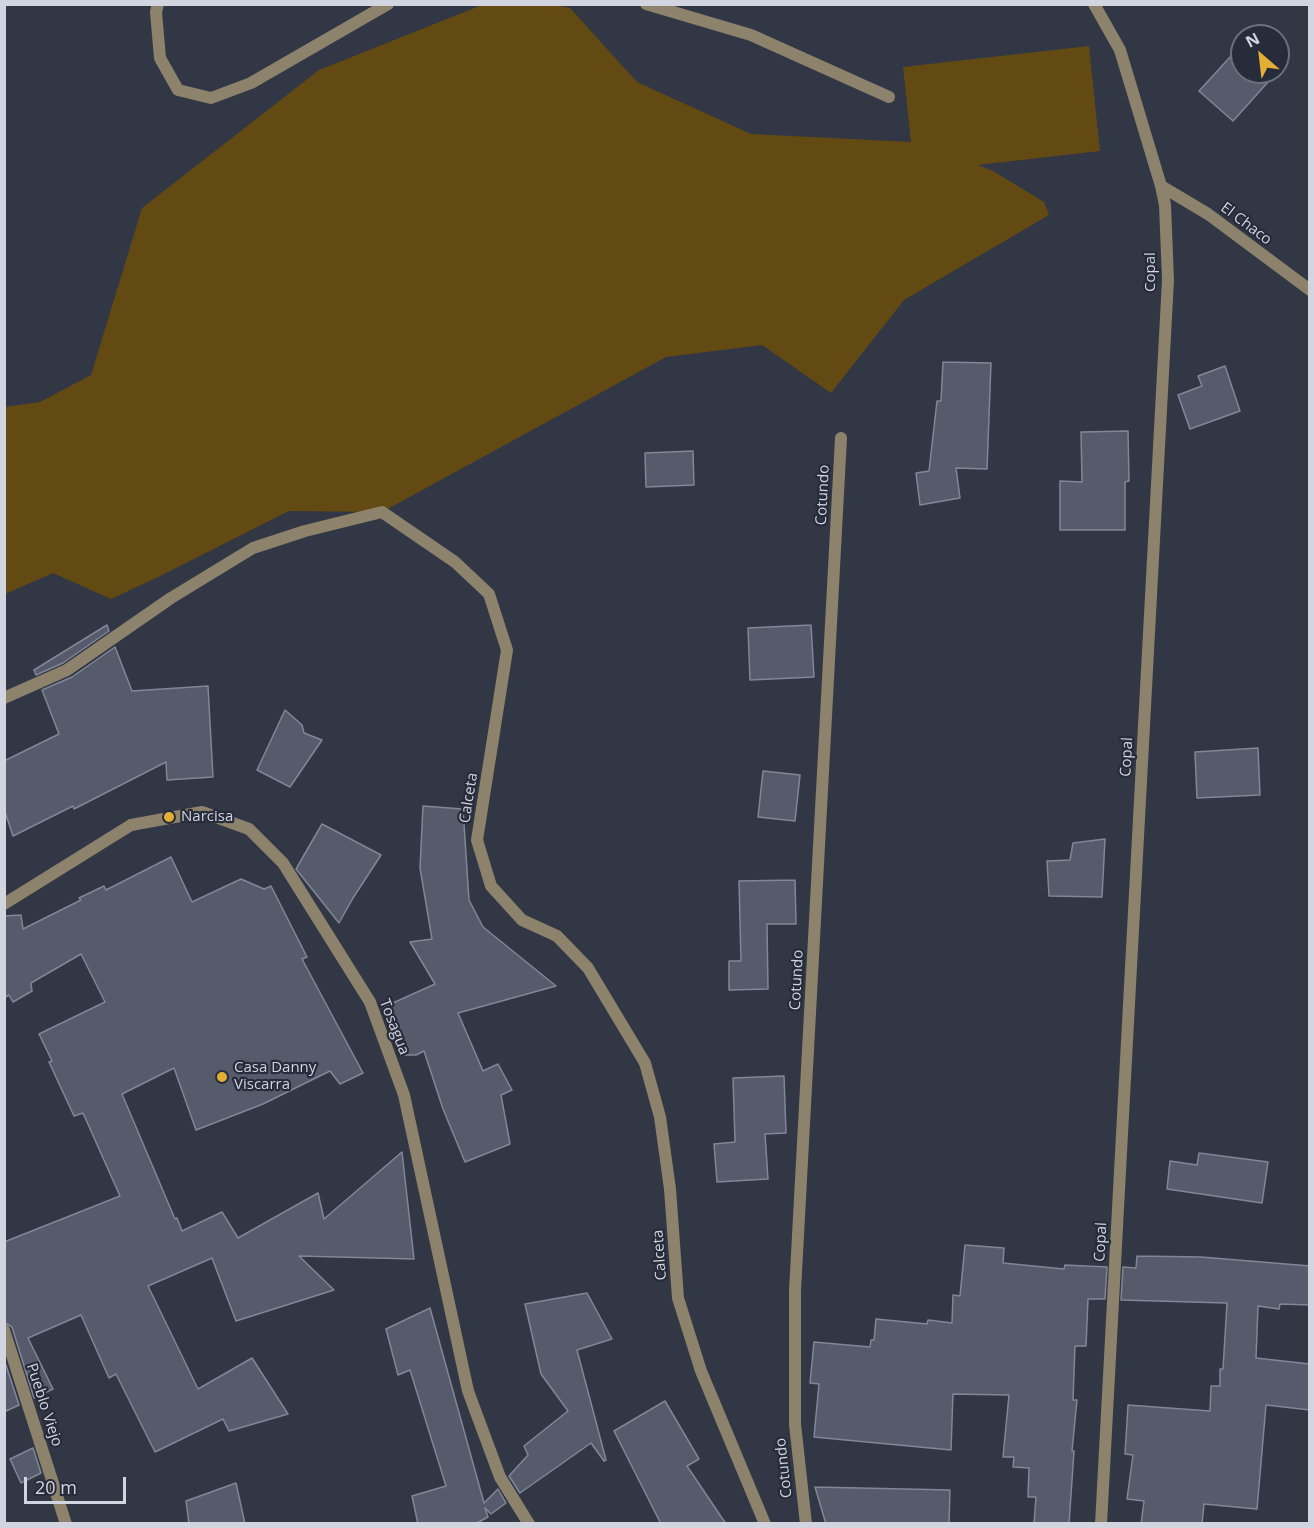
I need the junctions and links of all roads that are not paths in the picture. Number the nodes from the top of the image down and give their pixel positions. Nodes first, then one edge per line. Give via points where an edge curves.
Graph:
1 (158, 4) edge
2 (388, 4) edge
3 (646, 4) edge
4 (1094, 4) edge
5 (889, 97) dead end
6 (1161, 186) junction
7 (1310, 291) edge
8 (841, 438) dead end
9 (4, 698) edge
10 (4, 904) edge
11 (4, 1330) edge
12 (66, 1524) edge
13 (529, 1524) edge
14 (765, 1524) edge
15 (806, 1524) edge
16 (1101, 1524) edge

1 - 2 street via 160,58 164,66 178,90 211,98 251,83
3 - 5 street via 751,35
4 - 6 street, Copal via 1120,50
6 - 7 street, El Chaco via 1208,214
6 - 16 street, Copal via 1168,280
8 - 15 street, Cotundo via 795,1291 795,1424
9 - 14 street, Calceta via 67,670 171,598 253,548 382,512 454,562 489,594 507,650 477,840 490,886 522,920 557,936 588,968 645,1063 660,1117 678,1298 701,1371
10 - 13 street, Tosagua via 131,825 202,812 249,829 283,863 370,1002 411,1126 468,1391 500,1477
11 - 12 street, Pueblo Viejo

